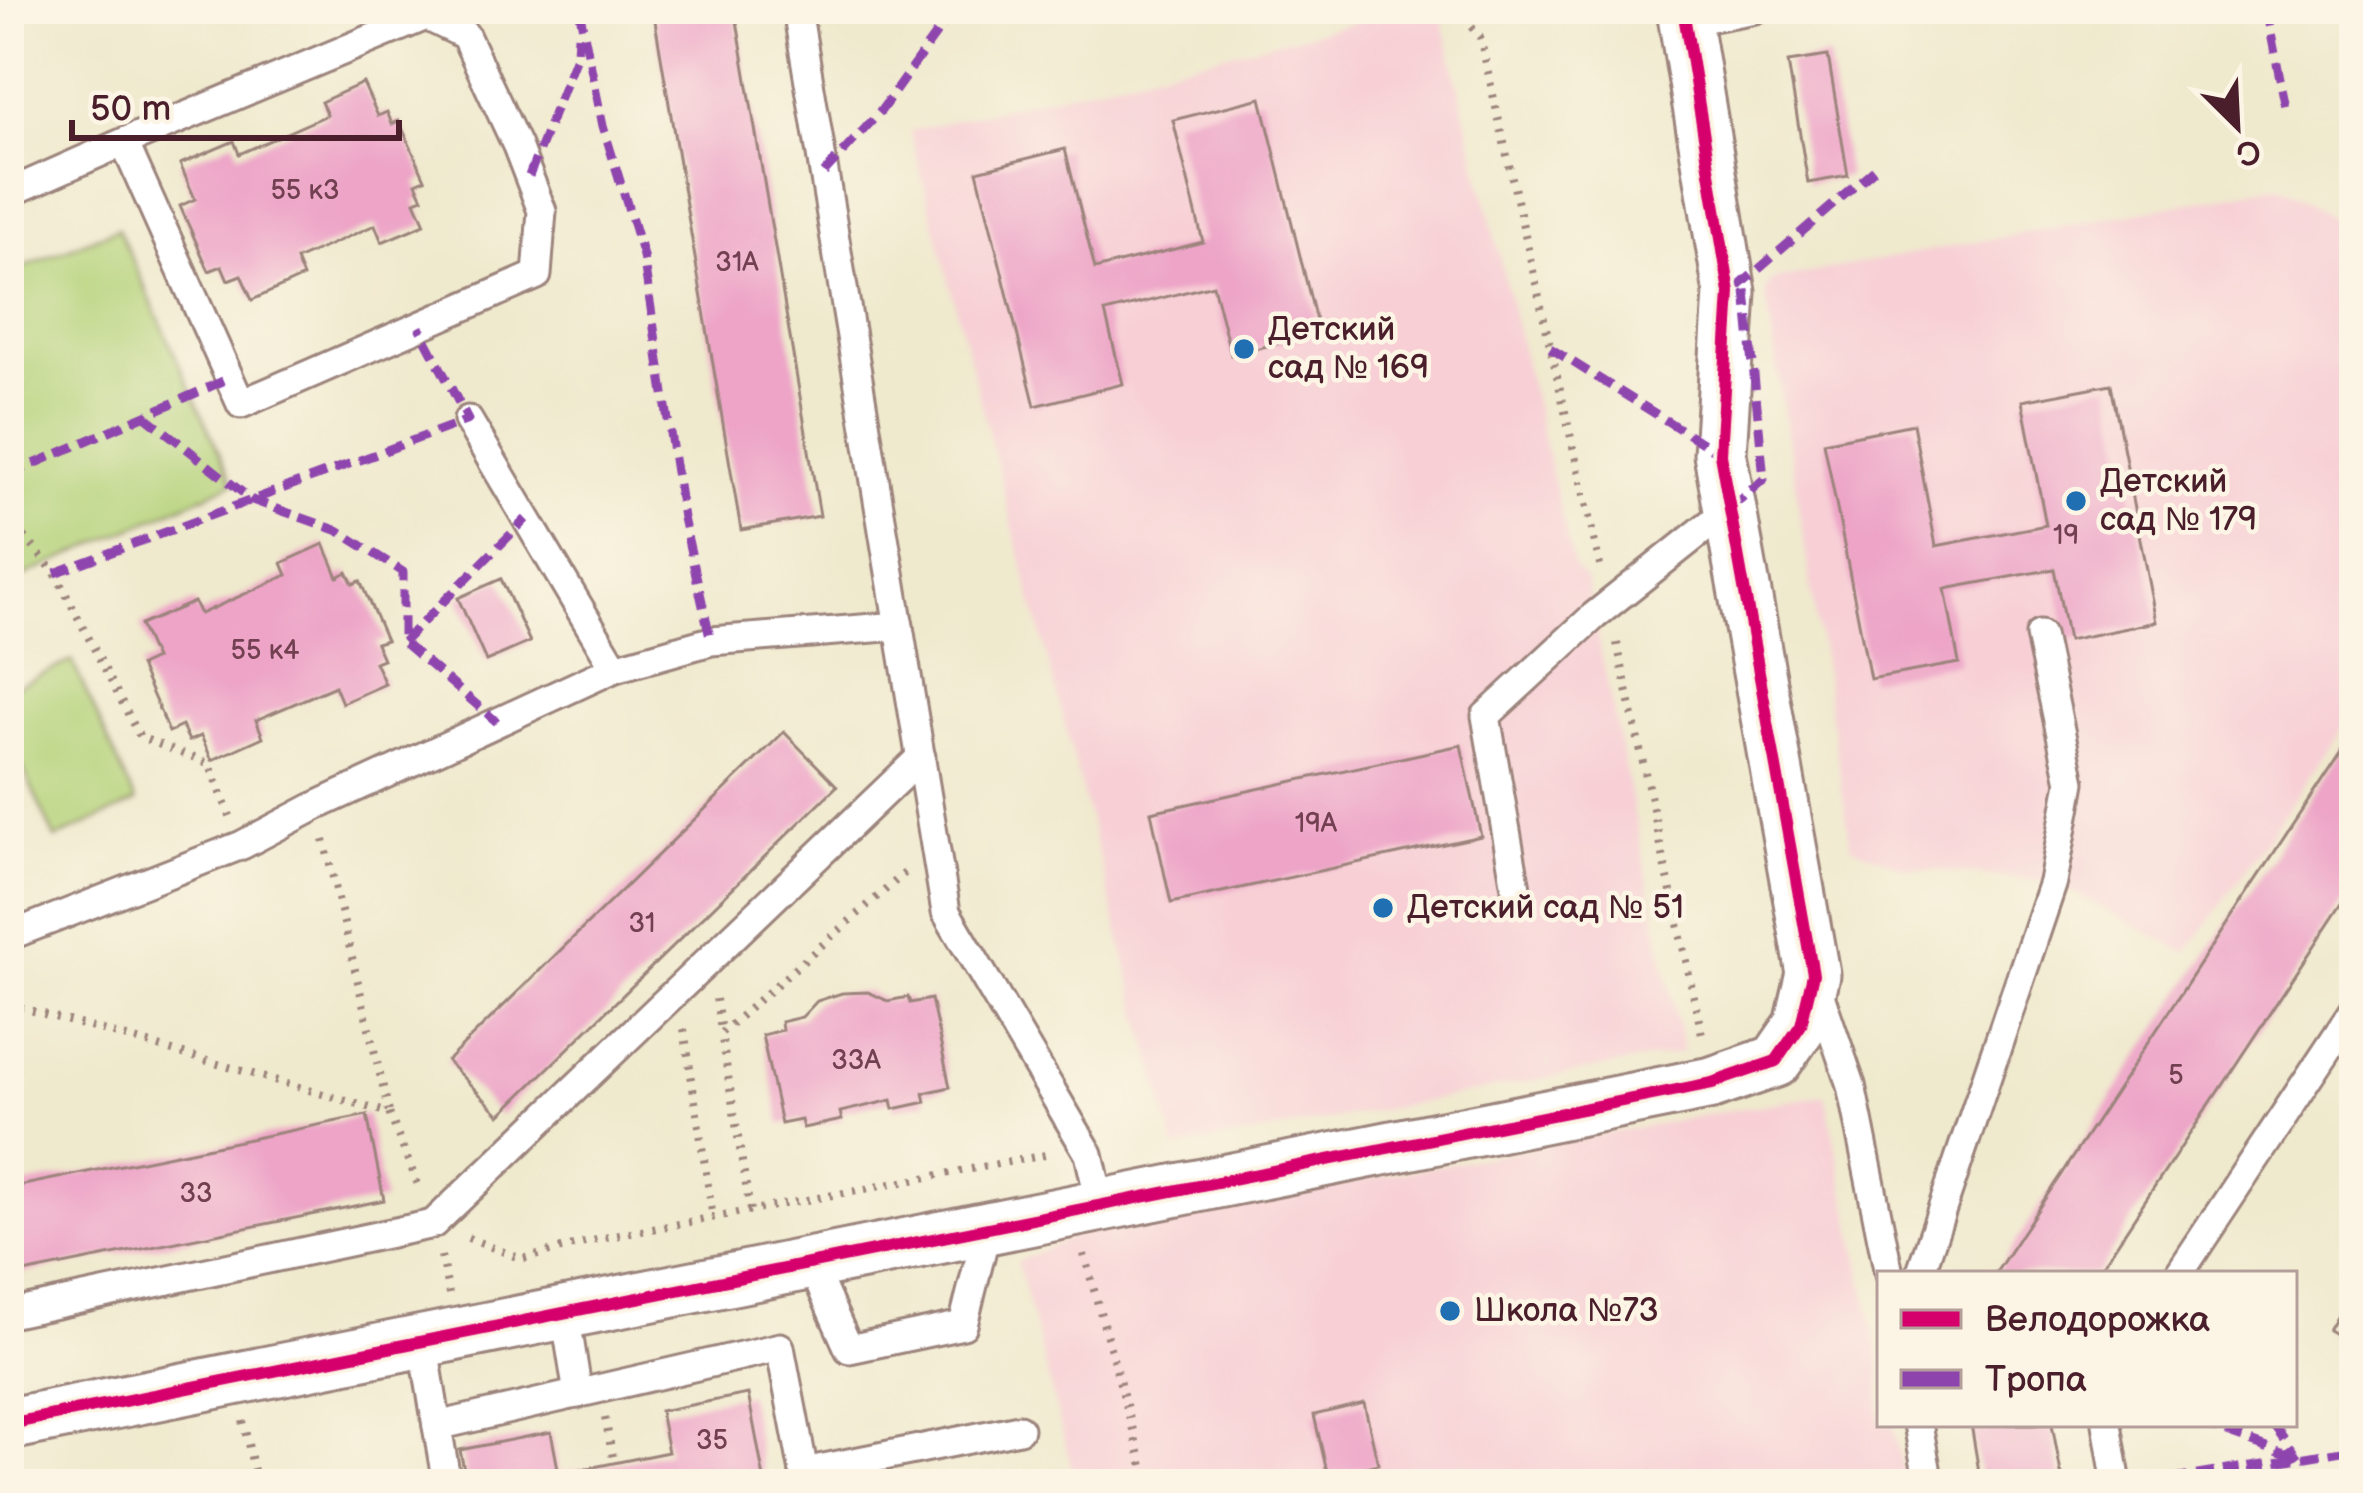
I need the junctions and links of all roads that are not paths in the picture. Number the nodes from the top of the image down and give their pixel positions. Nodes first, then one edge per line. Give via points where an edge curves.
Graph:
1 (797, 9) edge
2 (1754, 9) edge
3 (1680, 13) edge
4 (124, 142) junction
5 (9, 193) edge
6 (467, 420) dead end
7 (1730, 508) junction
8 (899, 626) junction
9 (2040, 635) dead end
10 (615, 668) junction
11 (921, 757) junction
12 (1516, 888) dead end
13 (9, 936) edge
14 (1813, 974) junction
15 (2354, 1010) edge
16 (1101, 1206) junction
17 (987, 1229) junction
18 (811, 1264) junction
19 (1887, 1271) edge
20 (1921, 1271) edge
21 (2181, 1271) edge
22 (565, 1313) junction
23 (9, 1314) edge
24 (441, 1337) junction
25 (578, 1394) junction
26 (9, 1424) edge
27 (437, 1426) junction
28 (1919, 1427) edge
29 (2108, 1427) edge
30 (1019, 1430) dead end
31 (805, 1478) edge
32 (447, 1484) edge
33 (1930, 1484) edge
34 (2117, 1484) edge

1 - 8 lane
2 - 3 lane
3 - 7 street via 1730,293 1720,454
4 - 4 lane via 241,404 537,275 542,211 517,146 465,35 426,16
4 - 5 lane
6 - 10 lane
7 - 12 lane via 1486,716
7 - 14 street
8 - 10 lane via 711,640
8 - 11 lane
9 - 20 lane via 2071,782 2054,882
10 - 13 lane via 242,845
11 - 16 lane via 946,912 1089,1154
11 - 23 lane via 433,1224
14 - 16 street via 1801,1025 1776,1061 1712,1083
14 - 19 lane via 1851,1084
15 - 21 lane
16 - 17 street
17 - 18 street
17 - 18 lane via 963,1325 849,1349
18 - 22 street
22 - 24 street
22 - 25 lane
24 - 26 street
24 - 27 lane
25 - 27 lane
25 - 31 lane via 780,1347
27 - 32 lane
28 - 33 lane
29 - 34 lane
30 - 31 lane

